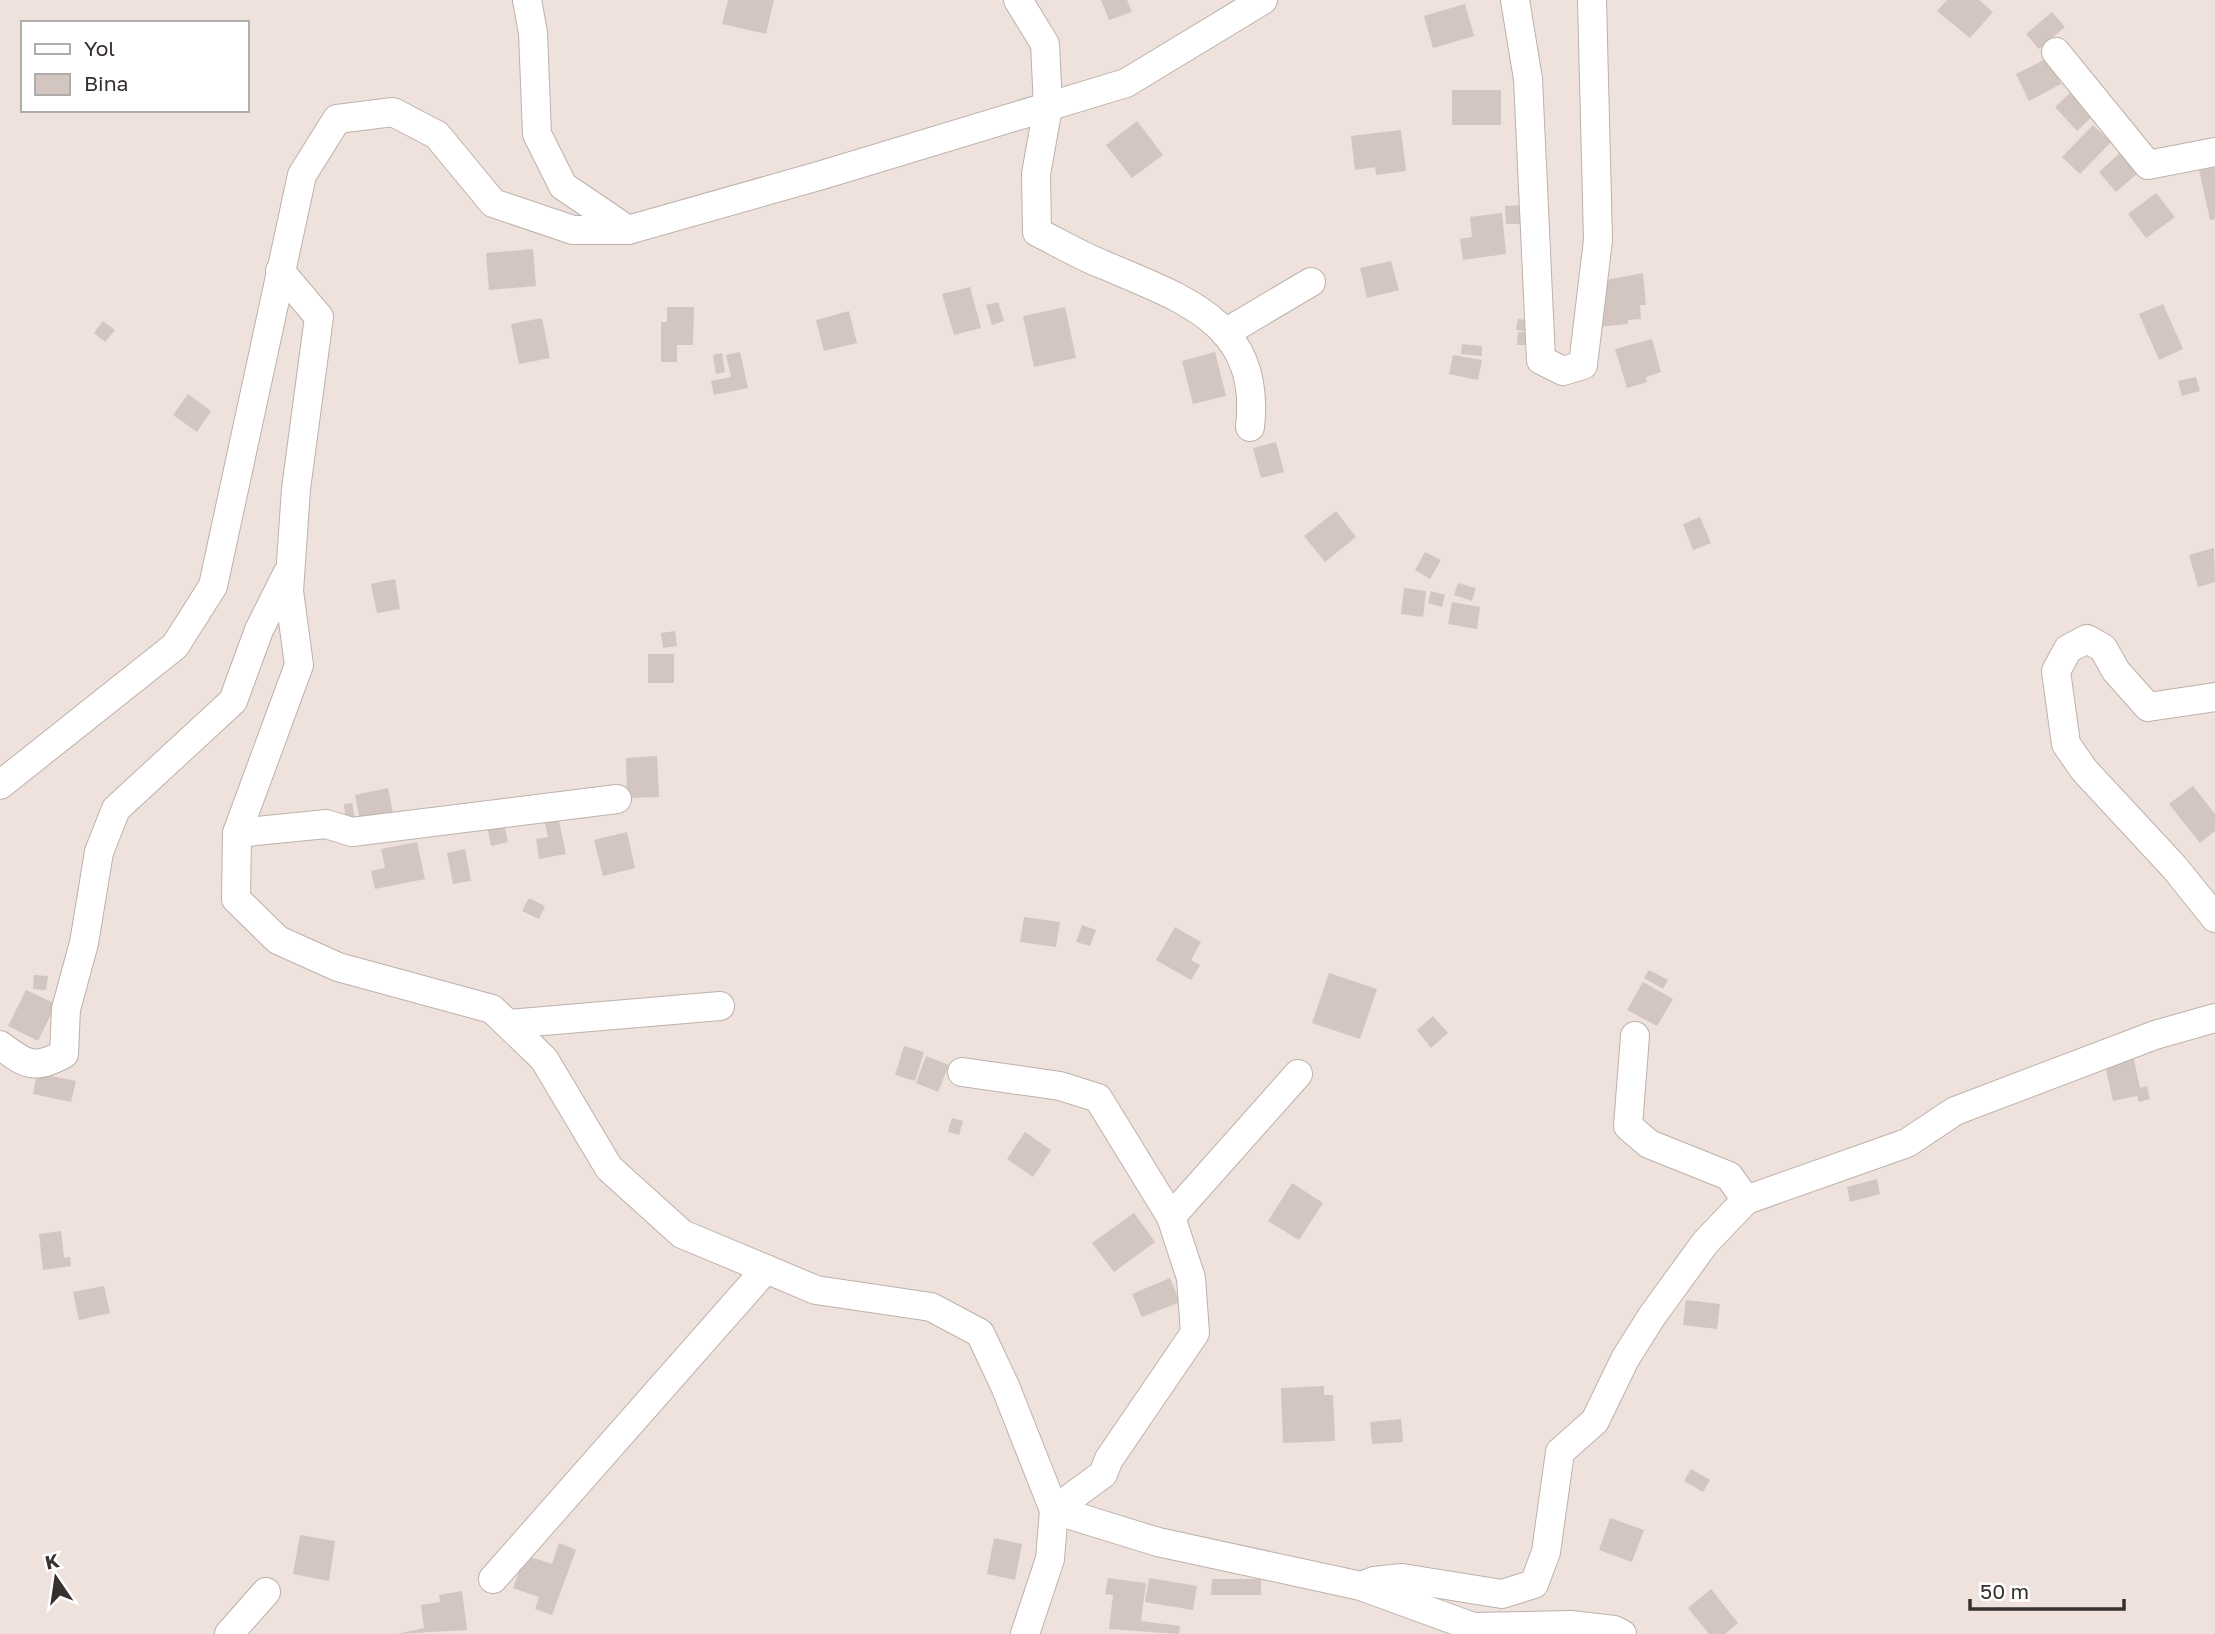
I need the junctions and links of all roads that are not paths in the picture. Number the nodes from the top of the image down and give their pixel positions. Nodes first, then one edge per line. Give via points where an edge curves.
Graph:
1 (527, 0) edge
2 (1018, 0) edge
3 (1262, 0) edge
4 (1515, 0) edge
5 (1592, 0) edge
6 (2056, 52) dead end
7 (1048, 107) junction
8 (2215, 152) edge
9 (628, 230) junction
10 (280, 271) junction
11 (1311, 282) dead end
12 (1225, 333) junction
13 (1250, 426) dead end
14 (290, 569) junction
15 (2215, 697) edge
16 (0, 785) edge
17 (617, 799) dead end
18 (237, 833) junction
19 (2215, 918) edge
20 (720, 1006) dead end
21 (2215, 1018) edge
22 (508, 1024) junction
23 (1635, 1036) dead end
24 (0, 1045) edge
25 (962, 1072) dead end
26 (1298, 1074) dead end
27 (1746, 1200) junction
28 (1171, 1217) junction
29 (766, 1269) junction
30 (1054, 1510) junction
31 (493, 1579) dead end
32 (1360, 1586) junction
33 (266, 1592) dead end
34 (229, 1634) edge
35 (1025, 1634) edge
36 (1622, 1634) edge

1 - 9 street via 533,33 537,134 563,187
2 - 7 street via 1045,44
3 - 7 street via 1126,83
4 - 5 street via 1528,79 1541,360 1563,371 1583,365 1598,240
6 - 8 street via 2148,165
7 - 9 street
7 - 12 street via 1036,174 1037,232 1168,291 1214,318
9 - 10 street via 573,230 493,203 438,135 393,112 337,119 302,175
10 - 14 street via 319,317
10 - 16 street via 213,586 175,646
11 - 12 street
12 - 13 street via 1242,355 1253,401
14 - 18 street via 299,665
14 - 24 street via 259,630 233,701 116,809 99,852 66,1009 64,1054 44,1065 23,1062
15 - 19 street via 2148,707 2116,671 2103,648 2087,639 2068,649 2056,671 2066,744
17 - 18 street via 352,832 326,824
18 - 22 street via 236,899 278,940 338,967 492,1009
20 - 22 street
21 - 27 street via 2155,1035 1968,1106 1906,1143
22 - 29 street via 544,1059 609,1168 682,1234
23 - 27 street via 1628,1126 1650,1144 1729,1176
25 - 28 street via 1060,1086 1098,1098
26 - 28 street
27 - 32 street via 1705,1243 1652,1316 1595,1420 1560,1452 1546,1552 1534,1584 1502,1594 1402,1578
28 - 30 street via 1191,1278 1195,1333 1103,1474
29 - 30 street via 816,1290 931,1307 980,1334
29 - 31 street
30 - 32 street via 1158,1542
30 - 35 street via 1050,1559
32 - 36 street via 1473,1627 1572,1625
33 - 34 street

